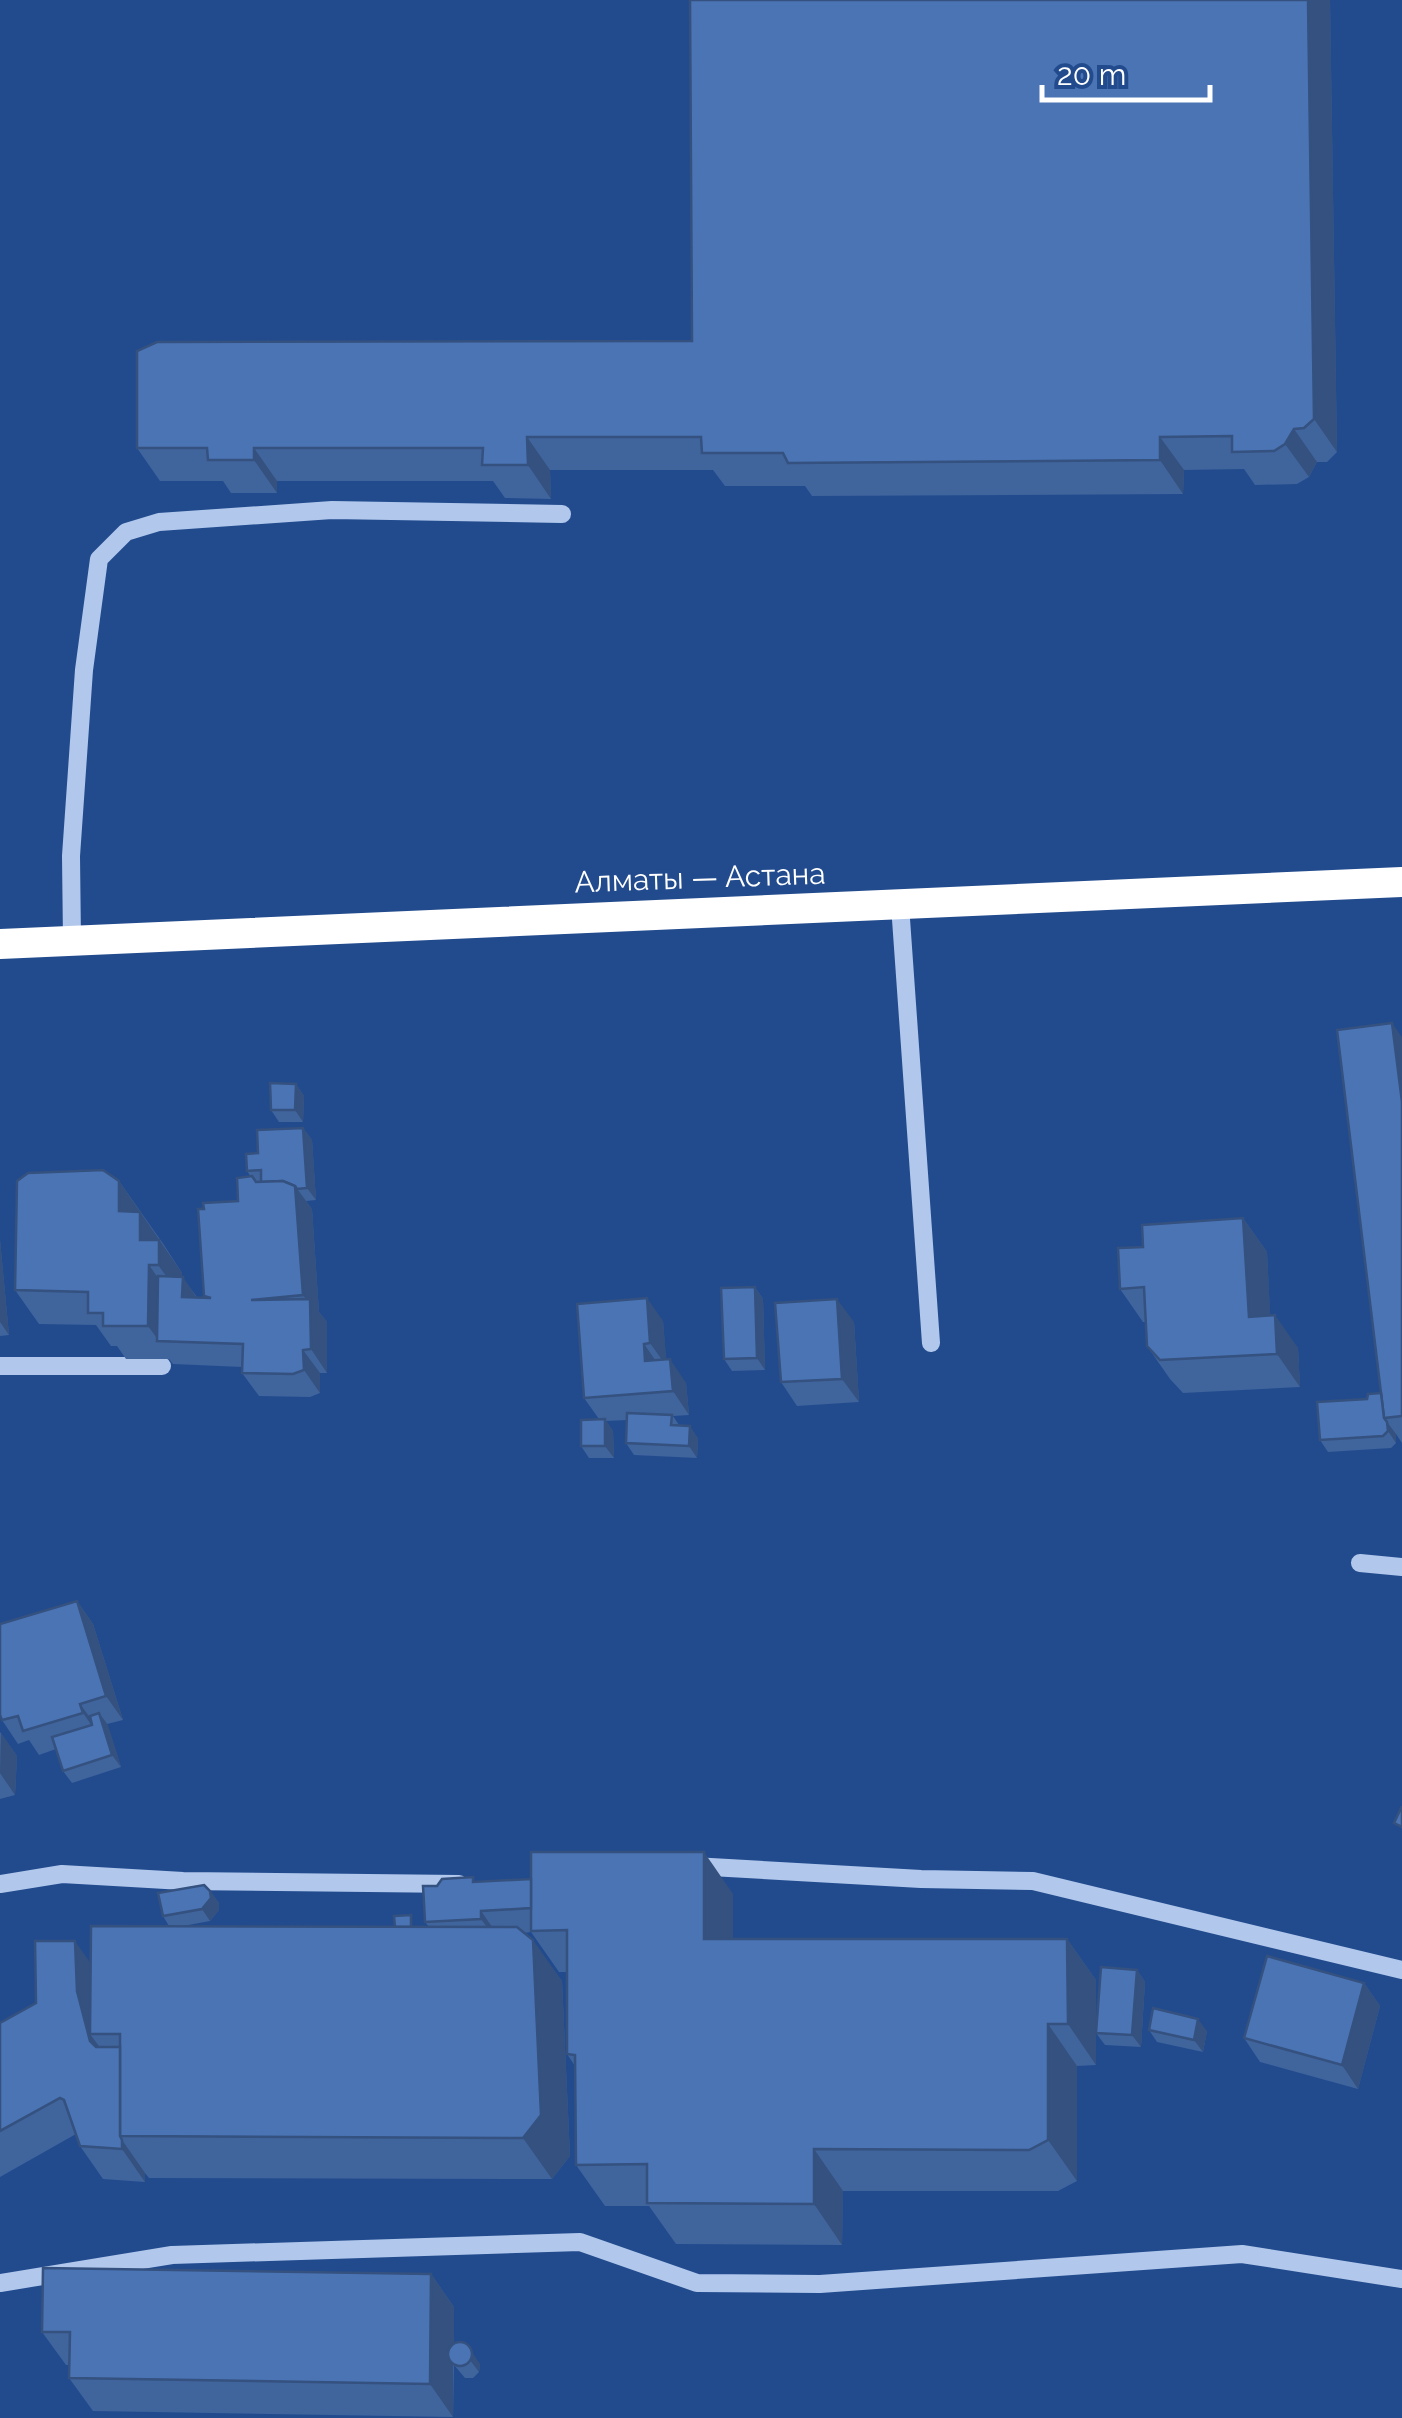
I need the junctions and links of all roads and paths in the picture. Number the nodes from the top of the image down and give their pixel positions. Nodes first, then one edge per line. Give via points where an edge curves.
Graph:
1 (562, 514) dead end
2 (1402, 882) edge
3 (900, 905) junction
4 (72, 941) junction
5 (0, 944) edge
6 (931, 1344) dead end
7 (0, 1366) edge
8 (162, 1366) edge
9 (1360, 1563) dead end
10 (1402, 1567) edge
11 (675, 1865) edge
12 (0, 1884) edge
13 (470, 1884) edge
14 (1402, 1970) edge
15 (1402, 2280) edge
16 (0, 2283) edge

1 - 4 street via 332,510 159,522 126,532 99,559 84,670
2 - 3 highway, Алматы — Астана
3 - 4 highway, Алматы — Астана
3 - 6 street
4 - 5 highway, Алматы — Астана
7 - 8 street
9 - 10 street
11 - 14 street via 1034,1882
12 - 13 street via 62,1874
15 - 16 street via 1242,2254 820,2284 697,2283 580,2242 172,2256

